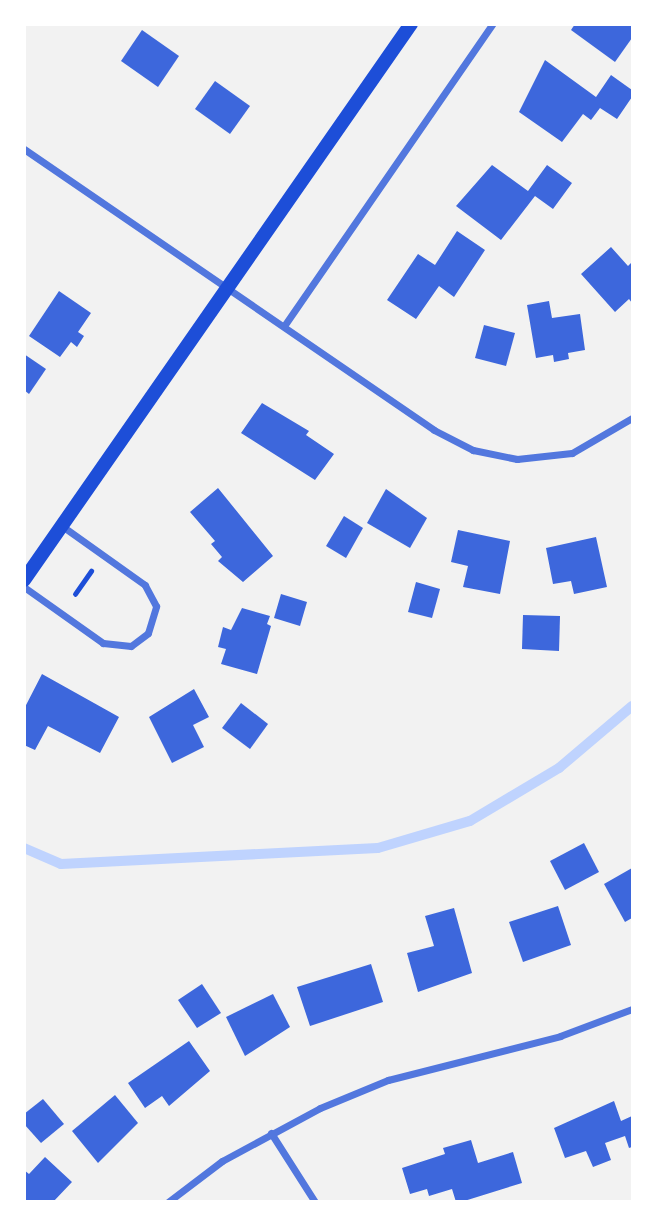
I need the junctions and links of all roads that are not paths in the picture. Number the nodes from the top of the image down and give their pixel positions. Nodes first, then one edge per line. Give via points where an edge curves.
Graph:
1 (411, 24) edge
2 (492, 24) edge
3 (24, 149) edge
4 (229, 289) junction
5 (284, 326) junction
6 (632, 418) edge
7 (62, 526) junction
8 (24, 580) edge
9 (24, 587) edge
10 (632, 1009) edge
11 (271, 1133) junction
12 (169, 1202) edge
13 (315, 1202) edge

1 - 4 main road
2 - 5 street
3 - 4 street
4 - 5 street
4 - 7 main road
5 - 6 street via 434,430 473,450 517,459 572,453
7 - 8 main road
7 - 9 street via 145,585 156,606 148,633 131,646 103,643
10 - 11 street via 560,1036 388,1080
11 - 12 street via 222,1161
11 - 13 street

